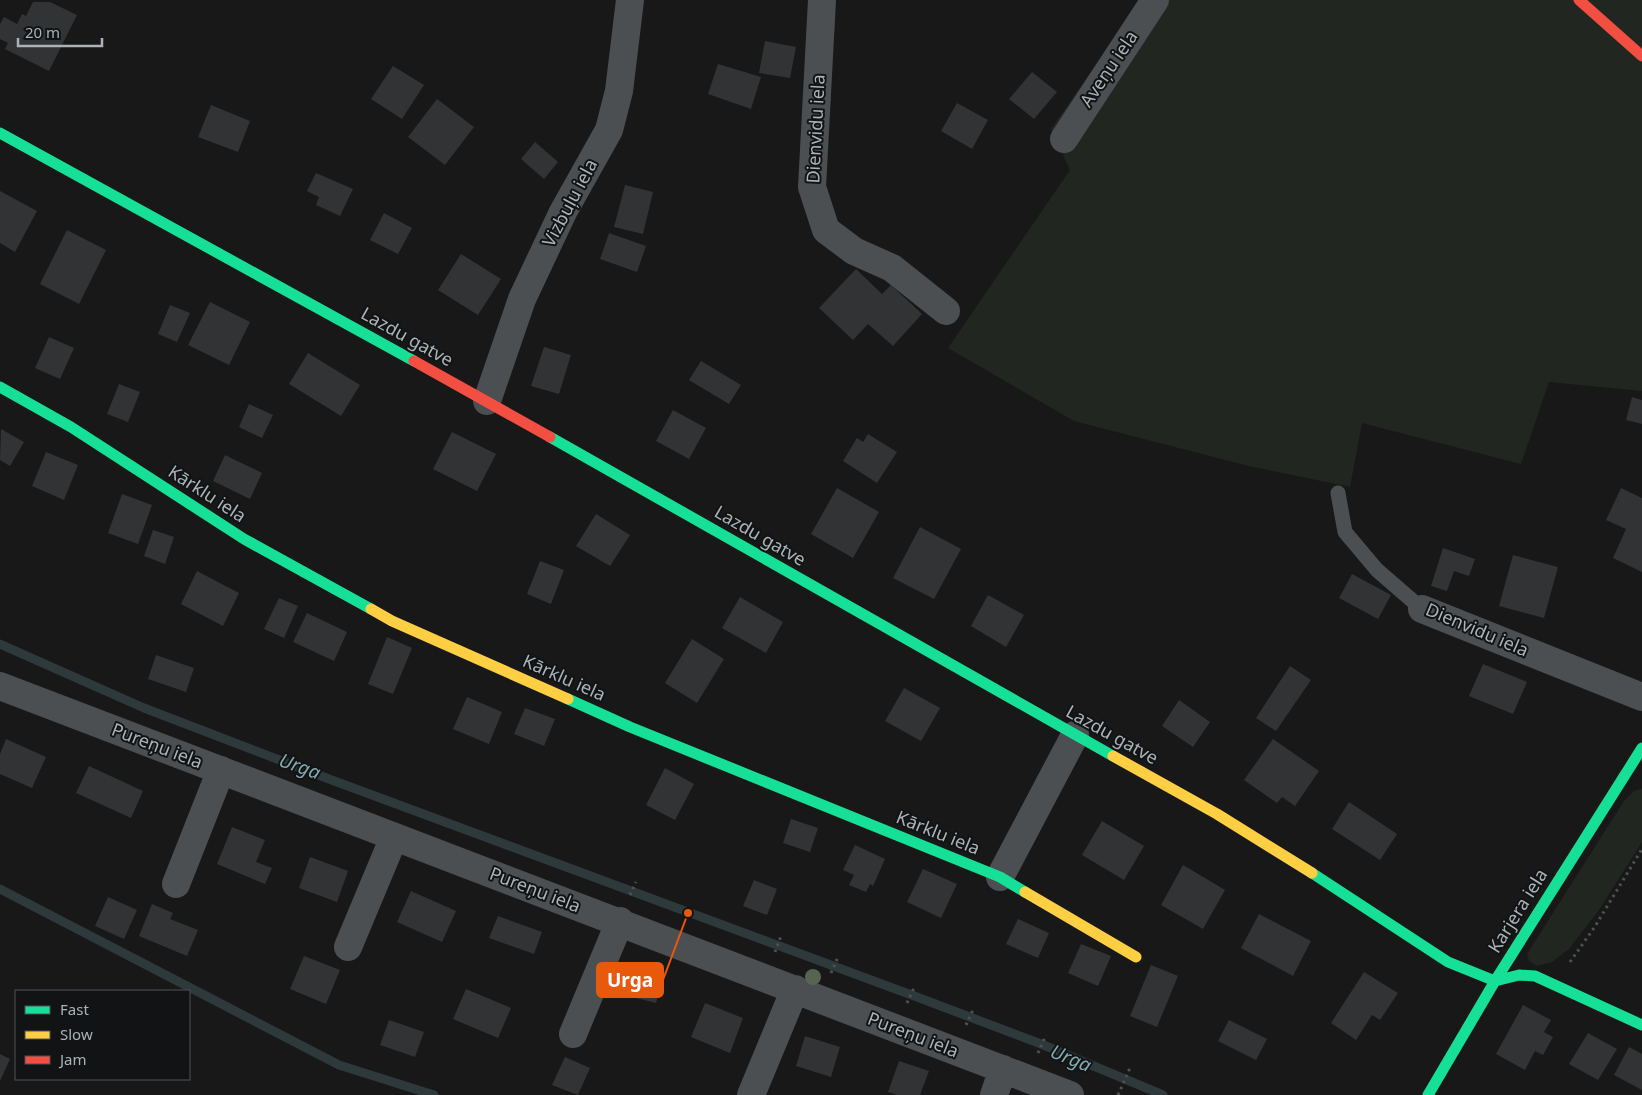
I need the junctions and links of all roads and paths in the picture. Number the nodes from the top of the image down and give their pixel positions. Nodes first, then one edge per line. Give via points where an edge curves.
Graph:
1 (630, 0) edge
2 (822, 0) edge
3 (1155, 0) edge
4 (1579, 0) edge
5 (1642, 56) edge
6 (0, 133) edge
7 (1064, 139) dead end
8 (946, 311) dead end
9 (0, 388) edge
10 (487, 401) junction
11 (1338, 493) dead end
12 (1422, 609) joint
13 (0, 688) edge
14 (1642, 697) edge
15 (1075, 735) junction
16 (1642, 748) edge
17 (220, 770) junction
18 (1635, 774) edge
19 (394, 837) junction
20 (1642, 849) edge
21 (1000, 877) junction
22 (636, 882) dead end
23 (176, 884) dead end
24 (623, 912) junction
25 (781, 936) dead end
26 (348, 947) dead end
27 (772, 957) dead end
28 (838, 957) dead end
29 (1136, 957) dead end
30 (829, 978) dead end
31 (1494, 981) junction
32 (1554, 984) junction
33 (914, 988) dead end
34 (795, 989) junction
35 (904, 1008) dead end
36 (973, 1010) dead end
37 (1642, 1025) edge
38 (964, 1031) dead end
39 (573, 1034) dead end
40 (1046, 1035) dead end
41 (1037, 1056) dead end
42 (1130, 1068) dead end
43 (1003, 1069) junction
44 (751, 1095) edge
45 (994, 1095) edge
46 (1070, 1095) edge
47 (1118, 1095) edge
48 (1428, 1095) edge

1 - 10 street, Vizbuļu iela via 619,90 609,130 563,212 522,299
2 - 8 street, Dienvidu iela via 812,187 826,230 854,251 892,268
3 - 7 street, Aveņu iela
4 - 5 street
6 - 10 street, Lazdu gatve
9 - 21 street, Kārklu iela via 71,427 244,539 392,621 630,727
10 - 15 street, Lazdu gatve
11 - 12 lane, Dienvidu iela via 1345,532 1377,570
12 - 14 street, Dienvidu iela
13 - 17 street, Pureņu iela
15 - 21 street
15 - 31 street, Lazdu gatve via 1217,814 1448,962
16 - 18 street, Karjera iela
17 - 19 street, Pureņu iela
17 - 23 street
18 - 31 street, Karjera iela
19 - 24 street, Pureņu iela
19 - 26 street
20 - 32 path via 1594,928
21 - 29 street, Kārklu iela
22 - 24 path
24 - 34 street, Pureņu iela
24 - 39 street
25 - 27 path
28 - 30 path
31 - 32 street via 1518,975 1535,976
31 - 48 street, Karjera iela
32 - 37 street
33 - 35 path
34 - 43 street, Pureņu iela
34 - 44 street
36 - 38 path
40 - 41 path
42 - 47 path
43 - 45 street
43 - 46 street, Pureņu iela

